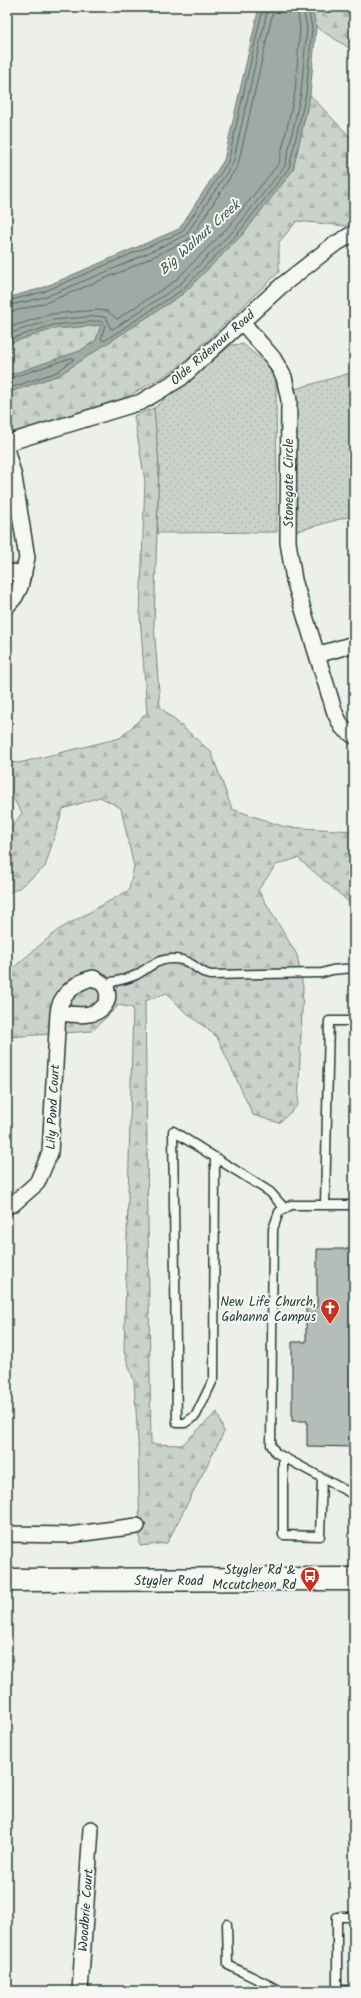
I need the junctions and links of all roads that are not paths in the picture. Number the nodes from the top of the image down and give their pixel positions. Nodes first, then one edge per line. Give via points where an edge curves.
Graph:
1 (354, 233) edge
2 (242, 322) junction
3 (7, 443) edge
4 (7, 452) edge
5 (7, 572) edge
6 (24, 573) junction
7 (7, 606) edge
8 (354, 644) edge
9 (317, 655) junction
10 (354, 736) edge
11 (354, 968) edge
12 (108, 989) junction
13 (58, 1013) junction
14 (354, 1021) edge
15 (215, 1157) junction
16 (325, 1205) junction
17 (354, 1205) edge
18 (7, 1206) edge
19 (285, 1209) junction
20 (284, 1458) junction
21 (322, 1478) junction
22 (354, 1495) edge
23 (137, 1526) dead end
24 (7, 1534) edge
25 (354, 1579) edge
26 (7, 1580) edge
27 (91, 1829) dead end
28 (354, 1917) edge
29 (227, 1924) dead end
30 (337, 1990) edge
31 (354, 1990) edge
32 (80, 1991) edge

1 - 2 street, Olde Ridenour Road via 332,246 281,286
2 - 3 street, Olde Ridenour Road via 181,378 141,402
2 - 9 street, Stonegate Circle via 273,358 284,377 289,400 288,542 294,580
4 - 6 street via 14,477 27,558
5 - 6 street
6 - 7 street via 15,597
8 - 9 street
9 - 10 street, Stonegate Circle via 335,713 342,727
11 - 12 lane via 322,973 211,975 204,974 182,960 163,960 152,963 127,979 112,982
12 - 13 street via 108,999 102,1007 90,1014
12 - 13 street, Lily Pond Court via 102,981 84,979 63,997 58,1004
13 - 18 street, Lily Pond Court via 50,1153 37,1183 13,1204
14 - 16 lane via 329,1021
15 - 15 lane via 173,1131 177,1423 185,1423 196,1414 214,1378
15 - 19 lane via 270,1192
16 - 17 lane
16 - 19 lane via 290,1205
19 - 20 lane via 280,1212 273,1229 271,1444 276,1453
20 - 21 lane
20 - 21 lane via 283,1535 320,1536
21 - 22 lane
23 - 24 street via 69,1535
25 - 26 main road, Stygler Road
27 - 32 street, Woodbrie Court
28 - 30 lane via 337,1917
29 - 30 lane via 228,1965 281,1991
30 - 31 lane

